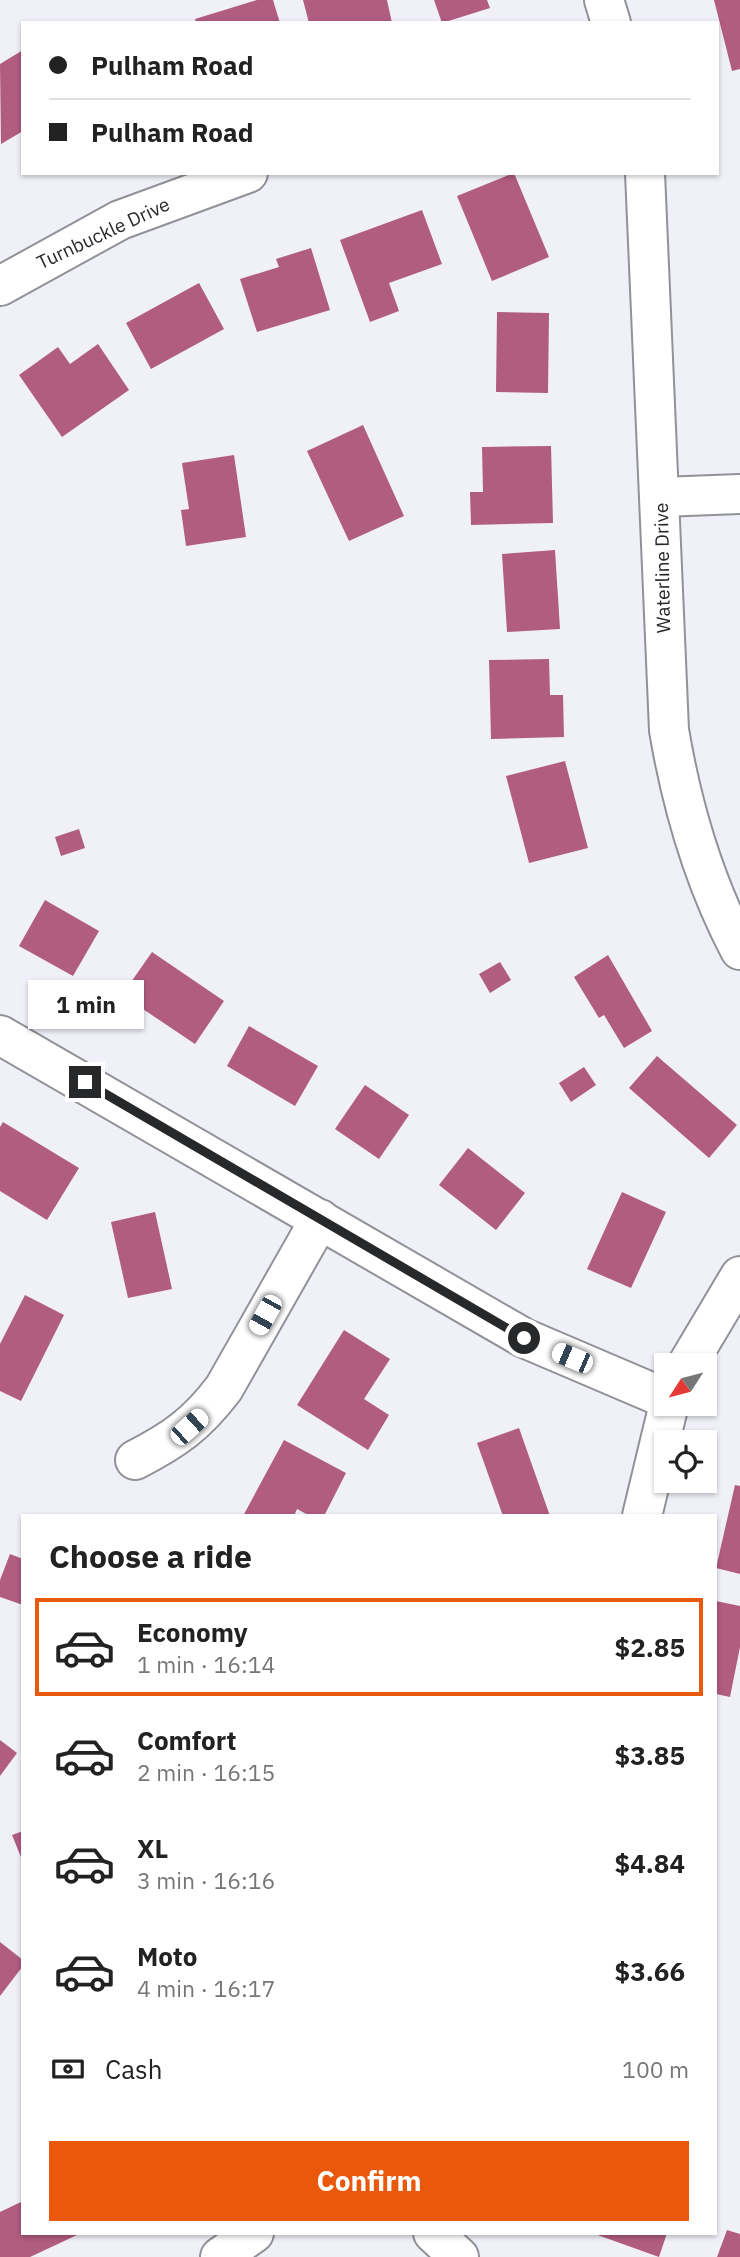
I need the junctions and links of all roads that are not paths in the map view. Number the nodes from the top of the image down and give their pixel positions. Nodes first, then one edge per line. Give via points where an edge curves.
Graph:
1 (604, 0) edge
2 (610, 21) edge
3 (243, 175) edge
4 (645, 175) edge
5 (0, 286) edge
6 (740, 494) edge
7 (661, 497) junction
8 (740, 950) edge
9 (0, 1035) edge
10 (320, 1219) junction
11 (740, 1276) edge
12 (694, 1353) edge
13 (654, 1393) edge
14 (666, 1416) edge
15 (135, 1460) dead end
16 (642, 1514) edge
17 (251, 2235) edge
18 (435, 2235) edge
19 (220, 2257) edge
20 (459, 2257) edge

1 - 2 street
3 - 5 street, Turnbuckle Drive via 120,220
4 - 7 street, Waterline Drive
6 - 7 street
7 - 8 street, Waterline Drive via 663,634 677,778 695,847
9 - 10 street
10 - 13 street via 524,1338
10 - 15 street via 205,1413 174,1441
11 - 12 street
14 - 16 street
17 - 19 street
18 - 20 street

